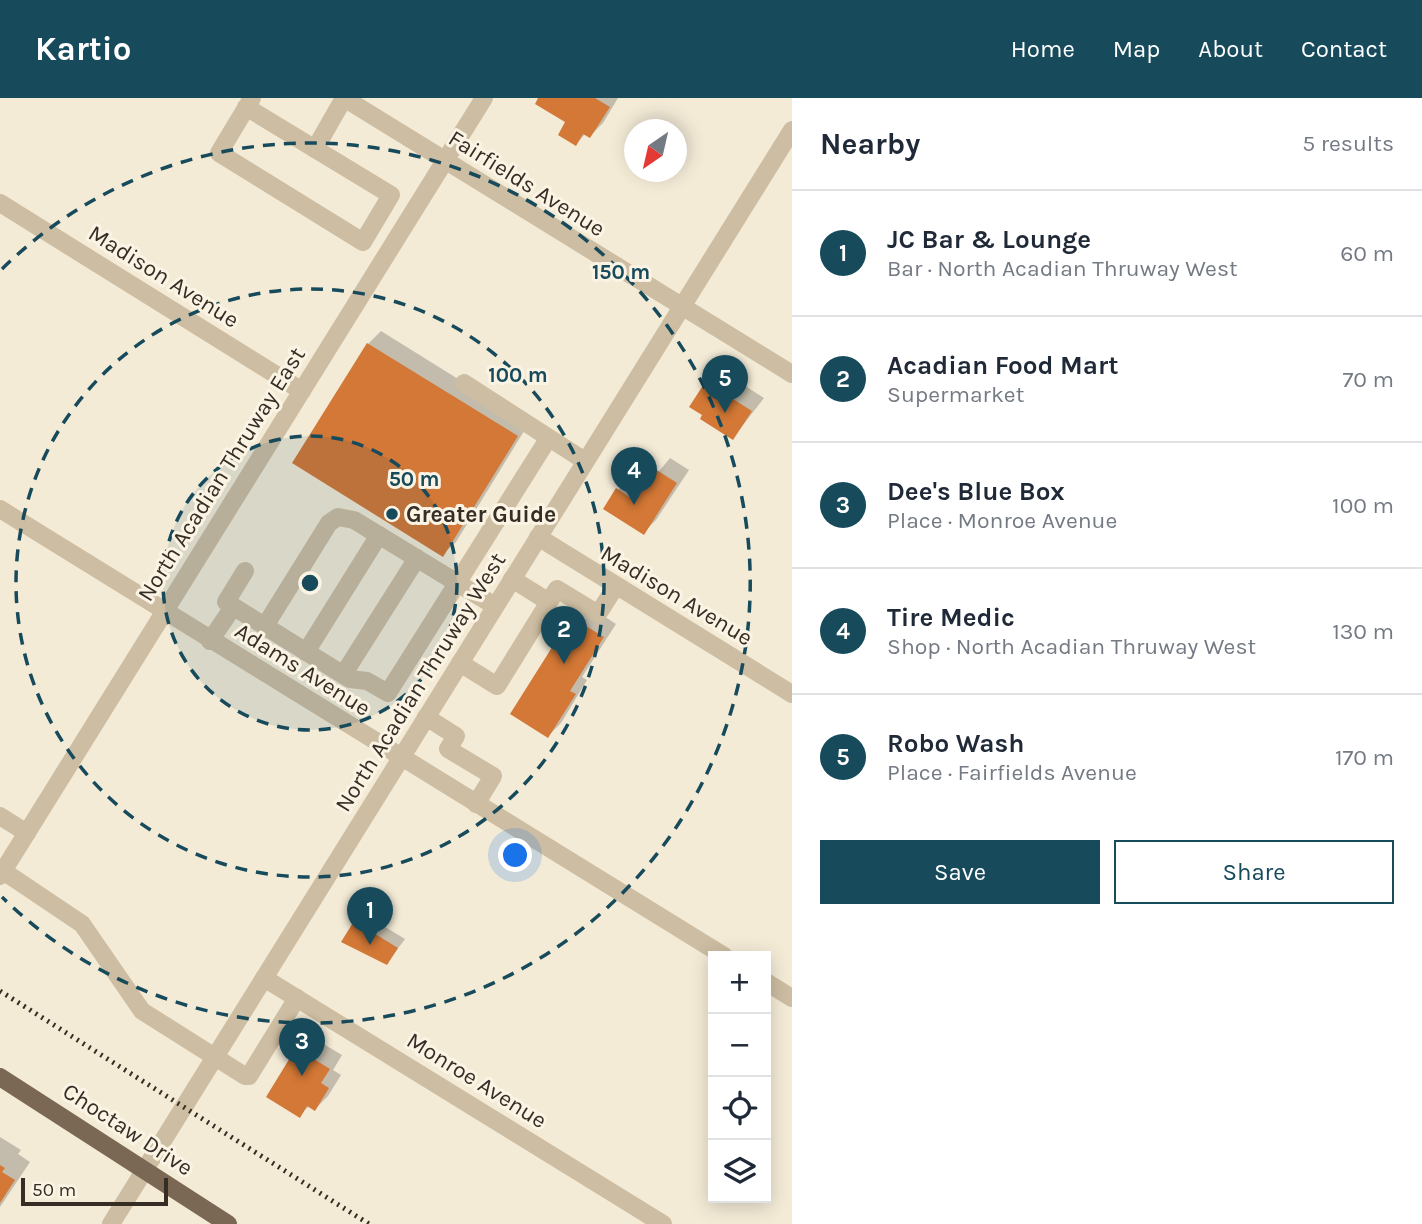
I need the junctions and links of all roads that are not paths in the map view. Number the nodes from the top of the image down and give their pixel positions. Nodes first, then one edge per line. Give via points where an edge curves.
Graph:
1 (344, 98) edge
2 (484, 98) edge
3 (249, 103) edge
4 (792, 130) edge
5 (315, 149) junction
6 (444, 161) junction
7 (0, 203) edge
8 (682, 307) junction
9 (792, 373) edge
10 (464, 383) dead end
11 (302, 391) junction
12 (548, 439) junction
13 (585, 461) junction
14 (0, 509) edge
15 (379, 535) junction
16 (538, 537) junction
17 (417, 558) junction
18 (575, 561) junction
19 (245, 571) dead end
20 (512, 579) junction
21 (458, 583) junction
22 (615, 586) junction
23 (553, 595) junction
24 (495, 606) junction
25 (233, 607) junction
26 (164, 612) junction
27 (265, 626) junction
28 (211, 641) junction
29 (306, 652) junction
30 (460, 663) junction
31 (343, 675) junction
32 (792, 694) edge
33 (426, 717) junction
34 (456, 753) junction
35 (402, 758) junction
36 (439, 781) junction
37 (476, 804) junction
38 (0, 816) edge
39 (27, 833) junction
40 (2, 873) edge
41 (716, 951) edge
42 (264, 978) junction
43 (771, 985) edge
44 (297, 998) junction
45 (792, 998) edge
46 (216, 1058) junction
47 (0, 1077) edge
48 (146, 1168) junction
49 (111, 1224) edge
50 (229, 1224) edge
51 (663, 1224) edge

1 - 5 street
1 - 6 street, Fairfields Avenue
2 - 6 street, North Acadian Thruway East
3 - 5 street
3 - 5 street via 219,153 363,242 391,195
4 - 8 street, North Acadian Thruway West
6 - 8 street, Fairfields Avenue
6 - 11 street, North Acadian Thruway East
7 - 11 street, Madison Avenue
8 - 9 street, Fairfields Avenue
8 - 13 street, North Acadian Thruway West
10 - 12 street
11 - 26 street, North Acadian Thruway East
12 - 13 street
12 - 21 street
13 - 16 street, North Acadian Thruway West
14 - 26 street, Adams Avenue
15 - 17 street
15 - 27 street via 355,520 338,517 329,523
15 - 29 street
16 - 18 street, Madison Avenue
16 - 20 street, North Acadian Thruway West
17 - 21 street
17 - 31 street
18 - 22 street, Madison Avenue
18 - 23 street
19 - 25 street via 226,602
20 - 23 street
20 - 24 street, North Acadian Thruway West
21 - 24 street
21 - 31 street via 388,693
22 - 23 street via 598,614
22 - 32 street, Madison Avenue
23 - 30 street via 497,686
24 - 30 street, North Acadian Thruway West
25 - 27 street
25 - 28 street
26 - 28 street, Adams Avenue
26 - 39 street, North Acadian Thruway East
27 - 29 street
28 - 35 street, Adams Avenue
29 - 31 street
30 - 33 street, North Acadian Thruway West
33 - 34 street via 456,736 448,749
33 - 35 street, North Acadian Thruway West
34 - 36 street
34 - 37 street via 493,776
35 - 36 street, Adams Avenue
35 - 42 street, North Acadian Thruway West
36 - 37 street, Adams Avenue
37 - 41 street, Adams Avenue
38 - 39 street
39 - 40 street, North Acadian Thruway East
40 - 46 street via 82,924 142,1011
42 - 44 street, Monroe Avenue
42 - 46 street, North Acadian Thruway West
43 - 45 street
44 - 46 street via 248,1076
44 - 51 street, Monroe Avenue
46 - 48 street, North Acadian Thruway West
47 - 48 main road, Choctaw Drive
48 - 49 street, North Acadian Thruway West
48 - 50 main road, Choctaw Drive

